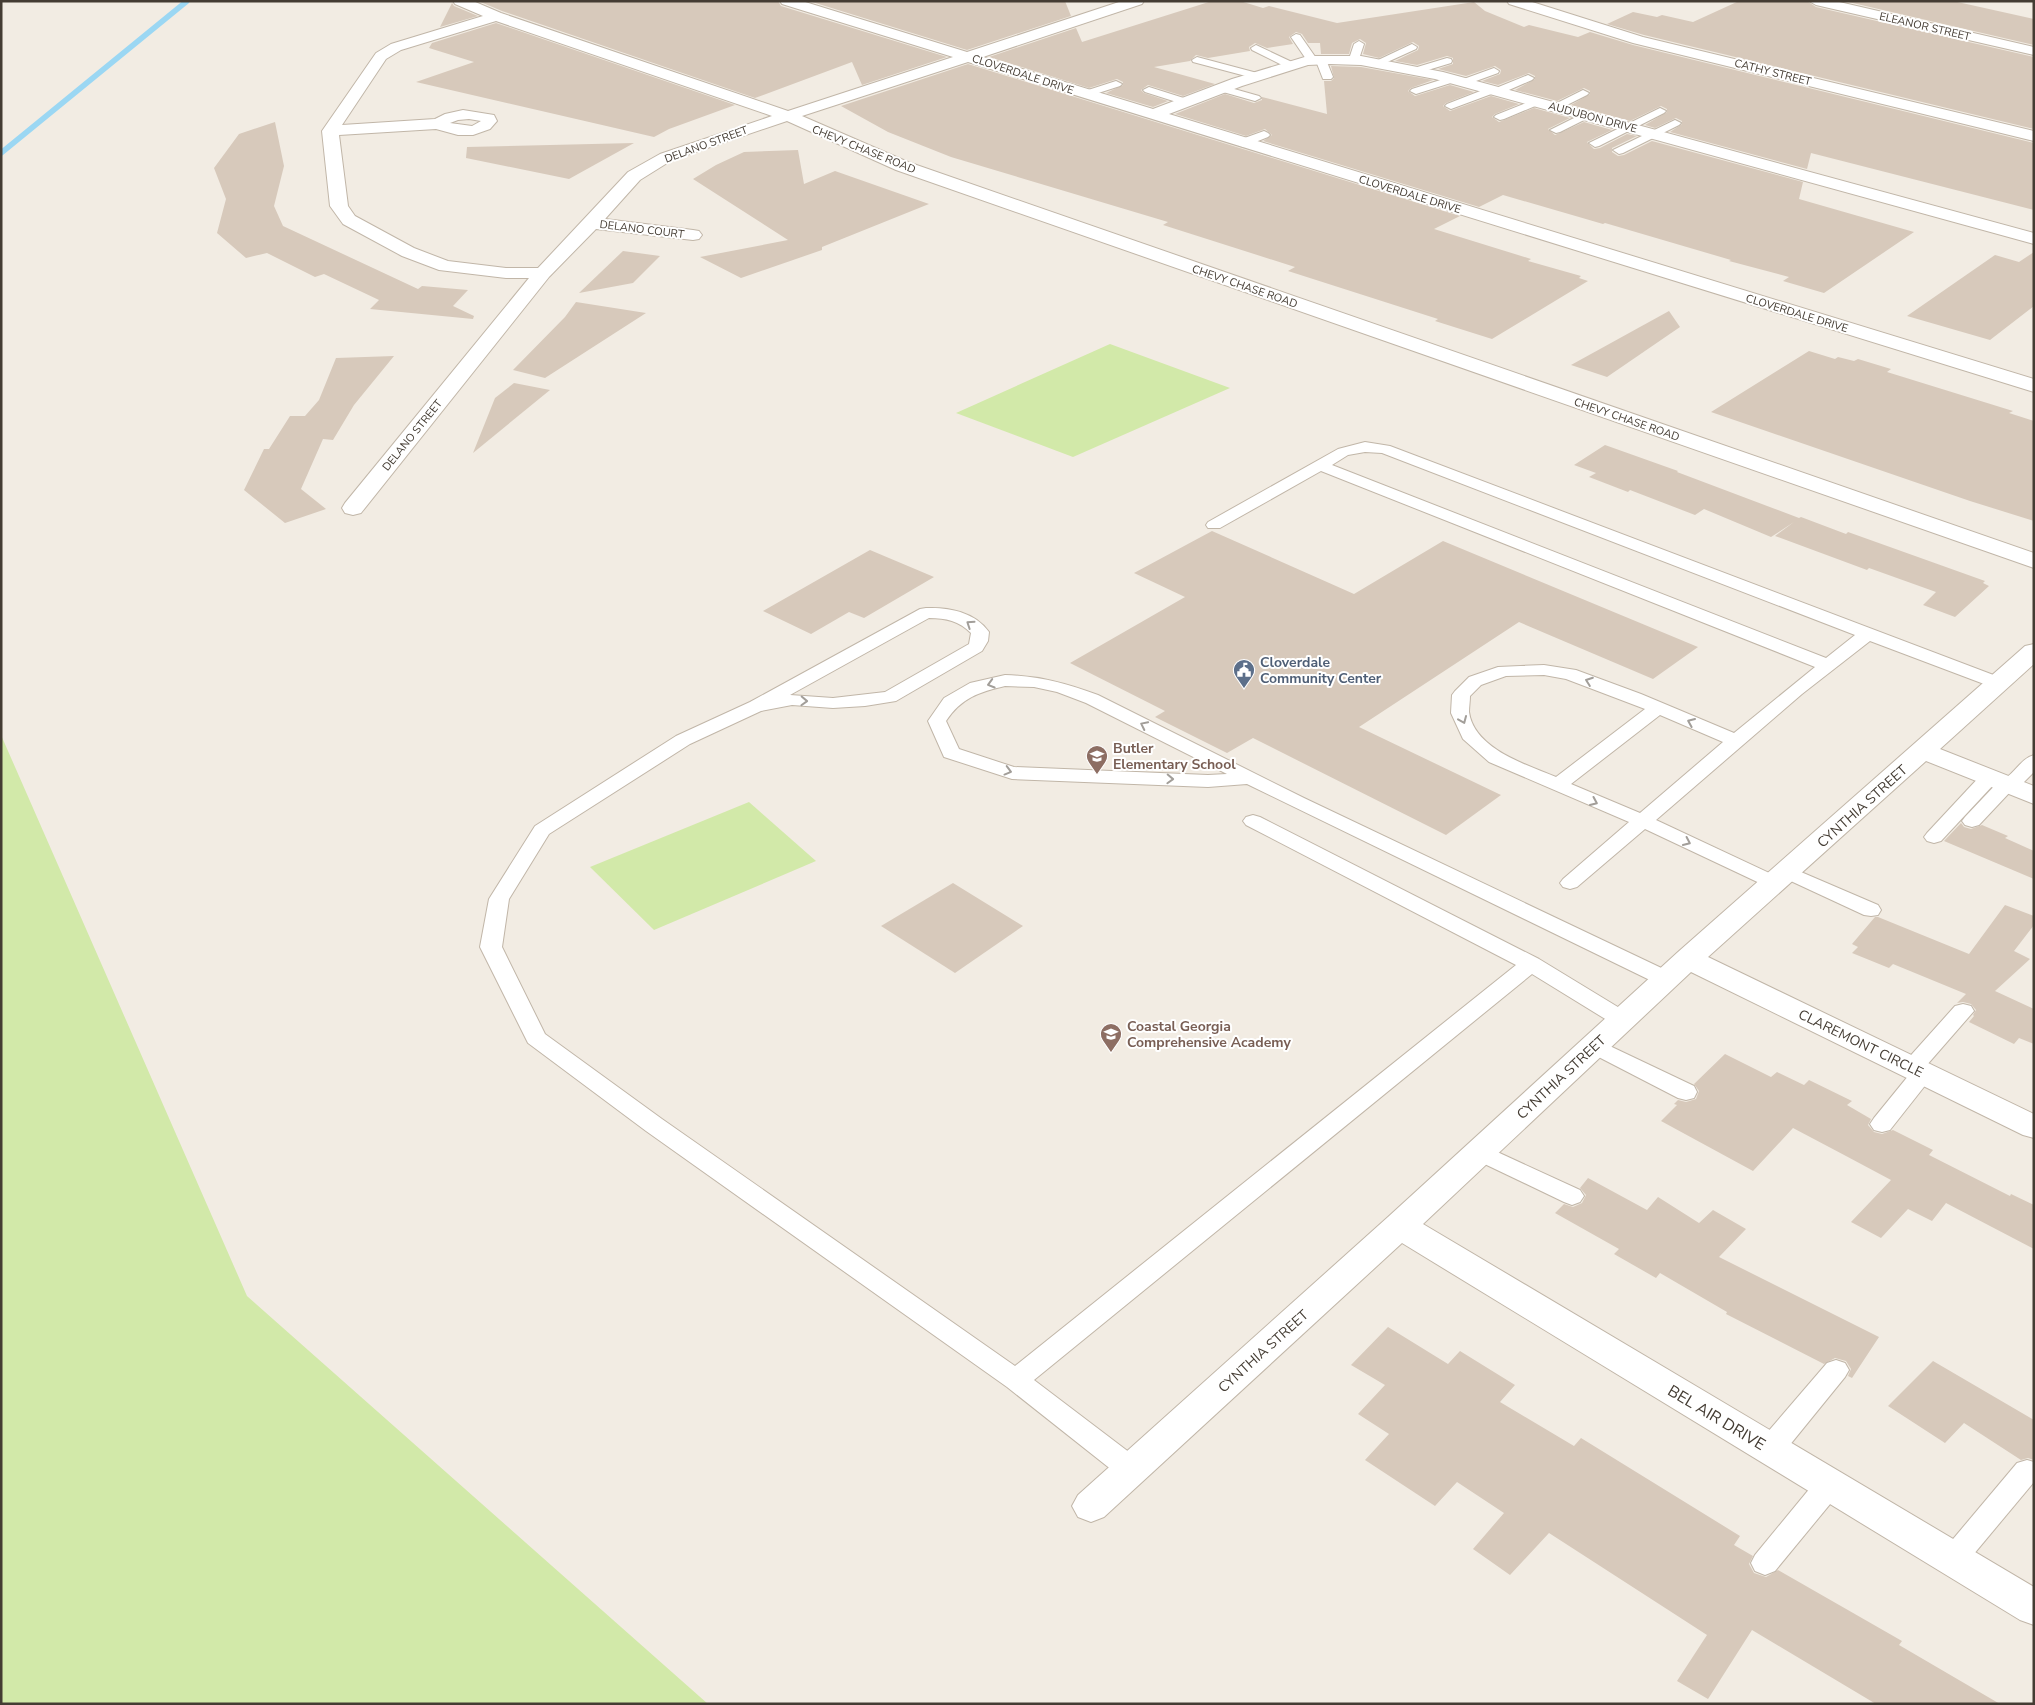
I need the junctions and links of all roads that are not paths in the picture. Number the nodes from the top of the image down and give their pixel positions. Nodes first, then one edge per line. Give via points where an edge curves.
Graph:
1 (460, 1) edge
2 (787, 1) edge
3 (1137, 1) edge
4 (1514, 1) edge
5 (1816, 1) edge
6 (496, 16) junction
7 (1296, 37) dead end
8 (1412, 47) dead end
9 (1256, 48) dead end
10 (2034, 51) edge
11 (969, 57) junction
12 (1196, 60) dead end
13 (1317, 60) junction
14 (1447, 61) dead end
15 (1379, 62) junction
16 (1290, 65) junction
17 (1418, 70) junction
18 (1494, 71) dead end
19 (1257, 76) junction
20 (1327, 77) dead end
21 (1532, 80) dead end
22 (1459, 81) junction
23 (1116, 84) dead end
24 (1220, 88) junction
25 (1149, 90) dead end
26 (1416, 90) dead end
27 (1500, 92) junction
28 (1583, 93) dead end
29 (1086, 94) junction
30 (1255, 98) dead end
31 (1186, 102) junction
32 (1536, 102) junction
33 (1451, 106) dead end
34 (1554, 107) junction
35 (1660, 111) dead end
36 (1152, 115) junction
37 (1586, 115) junction
38 (788, 116) junction
39 (1500, 117) dead end
40 (1676, 123) dead end
41 (439, 124) dead end
42 (1628, 127) junction
43 (1556, 130) dead end
44 (330, 131) junction
45 (1651, 133) junction
46 (1264, 135) dead end
47 (2034, 136) edge
48 (1243, 143) junction
49 (1595, 143) dead end
50 (1619, 150) dead end
51 (592, 224) junction
52 (693, 235) dead end
53 (2034, 239) edge
54 (543, 273) junction
55 (2034, 386) edge
56 (1319, 465) junction
57 (353, 508) dead end
58 (1214, 524) dead end
59 (2034, 561) edge
60 (1868, 634) junction
61 (2034, 651) edge
62 (1827, 665) junction
63 (1998, 683) junction
64 (756, 706) junction
65 (1658, 708) junction
66 (1736, 741) junction
67 (1923, 751) junction
68 (2034, 761) edge
69 (1250, 778) junction
70 (2001, 783) junction
71 (1558, 785) junction
72 (2034, 796) edge
73 (1253, 821) dead end
74 (1643, 821) junction
75 (1972, 821) dead end
76 (1934, 837) dead end
77 (1781, 878) junction
78 (1570, 883) dead end
79 (1871, 910) dead end
80 (1688, 959) junction
81 (1531, 964) junction
82 (1666, 979) junction
83 (1963, 1011) dead end
84 (1623, 1020) junction
85 (1595, 1046) junction
86 (1918, 1071) junction
87 (1686, 1092) dead end
88 (1882, 1124) dead end
89 (2034, 1127) edge
90 (1480, 1152) junction
91 (1572, 1196) dead end
92 (1400, 1226) junction
93 (1836, 1370) dead end
94 (1016, 1380) junction
95 (1770, 1449) junction
96 (1132, 1470) junction
97 (2027, 1471) dead end
98 (1830, 1484) junction
99 (1091, 1506) dead end
100 (1953, 1559) junction
101 (1765, 1562) dead end
102 (2034, 1608) edge

1 - 6 street, CHEVY CHASE ROAD
2 - 11 street, CLOVERDALE DRIVE
3 - 11 street, DELANO STREET
4 - 47 street, CATHY STREET via 1638,40
5 - 10 street, ELEANOR STREET
6 - 38 street, CHEVY CHASE ROAD
6 - 44 street via 396,47 381,56
7 - 13 lane
8 - 15 lane
9 - 16 lane
11 - 29 street, CLOVERDALE DRIVE
11 - 38 street, DELANO STREET
12 - 19 lane
13 - 15 street, AUDUBON DRIVE via 1356,52
13 - 16 street, AUDUBON DRIVE
13 - 20 lane
14 - 17 lane
15 - 17 street, AUDUBON DRIVE
16 - 19 street, AUDUBON DRIVE
17 - 22 street, AUDUBON DRIVE
18 - 22 lane
19 - 24 street, AUDUBON DRIVE
21 - 27 lane
22 - 26 lane
22 - 27 street, AUDUBON DRIVE
23 - 29 lane
24 - 30 lane
24 - 31 street, AUDUBON DRIVE
25 - 31 lane
27 - 32 street, AUDUBON DRIVE
27 - 33 lane
28 - 34 lane
29 - 36 street, CLOVERDALE DRIVE
31 - 36 street, AUDUBON DRIVE
32 - 34 street, AUDUBON DRIVE
32 - 39 lane
34 - 37 street, AUDUBON DRIVE
35 - 42 lane
36 - 48 street, CLOVERDALE DRIVE
37 - 42 street, AUDUBON DRIVE
37 - 43 lane
38 - 51 street, DELANO STREET via 666,157 634,176
38 - 59 street, CHEVY CHASE ROAD via 902,166
40 - 45 lane
41 - 44 street
42 - 45 street, AUDUBON DRIVE
42 - 49 lane
44 - 54 street via 339,206 349,220 408,252 445,266 506,273
45 - 50 lane
45 - 53 street, AUDUBON DRIVE
46 - 48 lane
48 - 55 street, CLOVERDALE DRIVE
51 - 52 street, DELANO COURT
51 - 54 street, DELANO STREET
54 - 57 street, DELANO STREET
56 - 58 lane
56 - 60 lane via 1356,448 1374,447 1398,453
56 - 62 lane
60 - 62 lane
60 - 63 lane
61 - 63 street, CYNTHIA STREET
62 - 66 lane
63 - 67 street, CYNTHIA STREET
64 -> 64 lane via 792,700 865,702 890,697 976,647 980,632 958,616 926,613
64 - 94 lane via 683,740 542,830 499,899 490,947 536,1038
66 -> 65 lane
65 - 71 lane
65 -> 71 lane via 1570,674 1552,671 1504,671 1475,680 1461,695 1460,713 1472,739 1496,758
66 - 74 lane
67 - 70 street
67 - 77 street, CYNTHIA STREET
68 - 70 lane
69 -> 69 lane via 1085,696 1041,682 1002,681 969,690 949,703 937,721 951,752 1012,774 1208,781
69 - 82 lane
70 - 72 street
70 - 75 lane
70 - 76 lane
71 -> 74 lane
73 - 81 lane
74 -> 77 lane
74 - 78 lane
77 - 79 lane
77 - 80 street, CYNTHIA STREET
80 - 82 street, CYNTHIA STREET
80 - 86 street, CLAREMONT CIRCLE
81 - 84 lane
81 - 94 lane
82 - 84 street, CYNTHIA STREET
83 - 86 lane
84 - 85 street, CYNTHIA STREET
85 - 87 lane
85 - 90 street, CYNTHIA STREET
86 - 88 lane
86 - 89 street, CLAREMONT CIRCLE
90 - 91 lane
90 - 92 street, CYNTHIA STREET
92 - 95 street, BEL AIR DRIVE
92 - 96 street, CYNTHIA STREET
93 - 95 lane
94 - 96 lane
95 - 98 street, BEL AIR DRIVE
96 - 99 street, CYNTHIA STREET
97 - 100 lane
98 - 100 street, BEL AIR DRIVE
98 - 101 lane
100 - 102 street, BEL AIR DRIVE

